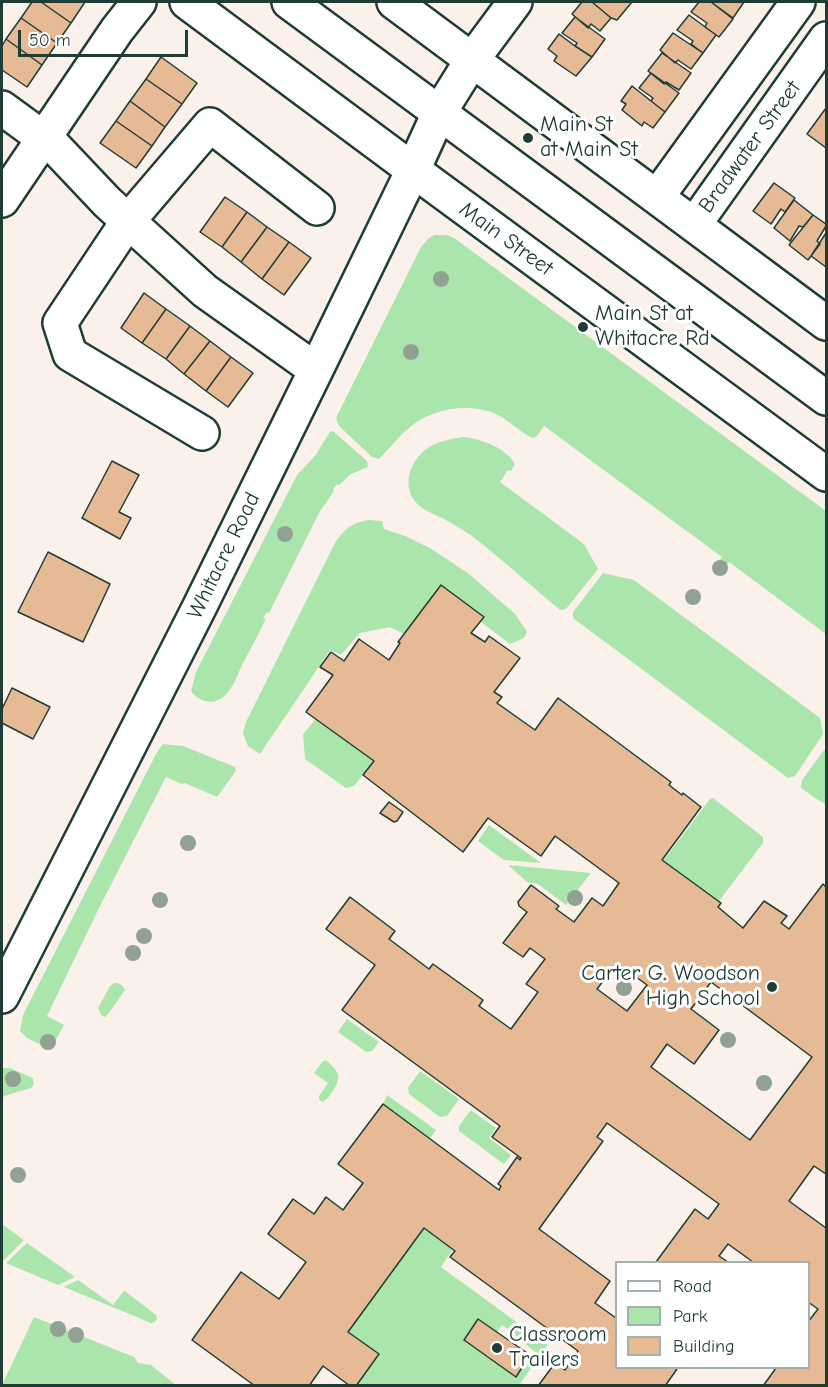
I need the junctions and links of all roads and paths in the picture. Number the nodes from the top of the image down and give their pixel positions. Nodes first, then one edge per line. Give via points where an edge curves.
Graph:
1 (139, 2) edge
2 (187, 2) edge
3 (289, 2) edge
4 (394, 2) edge
5 (515, 2) edge
6 (798, 2) edge
7 (826, 39) edge
8 (472, 60) junction
9 (2, 108) edge
10 (439, 113) junction
11 (43, 138) junction
12 (413, 170) junction
13 (657, 197) junction
14 (2, 200) edge
15 (317, 208) dead end
16 (128, 221) junction
17 (694, 225) junction
18 (826, 323) edge
19 (316, 370) junction
20 (826, 398) edge
21 (202, 433) dead end
22 (826, 474) edge
23 (2, 996) edge

1 - 11 street
2 - 12 street, Main Street
3 - 10 street
4 - 8 street
5 - 8 street
6 - 13 street
7 - 17 street, Bradwater Street
8 - 10 street
8 - 13 street
9 - 11 street
10 - 12 street, Whitacre Road
10 - 20 street
11 - 14 street
11 - 16 street
12 - 19 street, Whitacre Road
12 - 22 street, Main Street
13 - 17 street
15 - 16 street via 210,125
16 - 19 street via 206,291
16 - 21 street via 60,322 70,354
17 - 18 street
19 - 23 street, Whitacre Road

